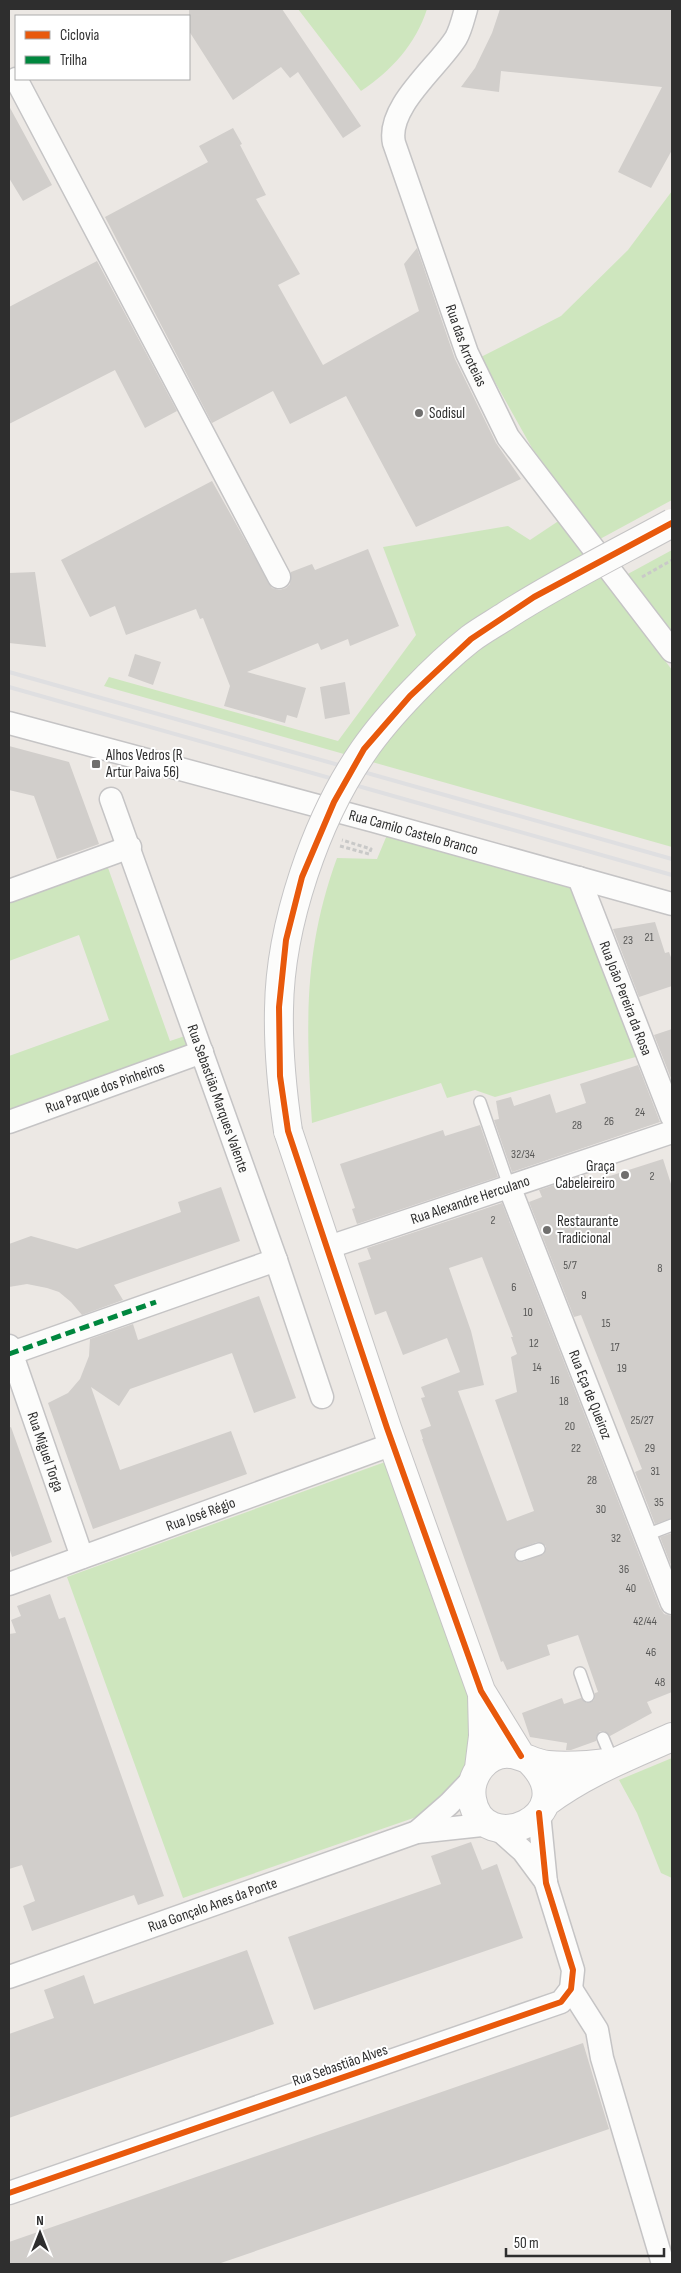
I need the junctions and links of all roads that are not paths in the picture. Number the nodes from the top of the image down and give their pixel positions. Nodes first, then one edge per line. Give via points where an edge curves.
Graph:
1 (466, 9) edge
2 (9, 64) edge
3 (15, 77) edge
4 (17, 80) edge
5 (672, 523) edge
6 (279, 578) dead end
7 (672, 652) edge
8 (9, 723) edge
9 (111, 798) dead end
10 (130, 848) junction
11 (579, 878) junction
12 (9, 891) edge
13 (672, 904) edge
14 (202, 1052) junction
15 (480, 1102) dead end
16 (672, 1117) edge
17 (9, 1122) edge
18 (672, 1132) edge
19 (510, 1186) junction
20 (326, 1248) junction
21 (276, 1260) junction
22 (10, 1351) edge
23 (322, 1397) dead end
24 (393, 1444) junction
25 (672, 1525) edge
26 (646, 1535) junction
27 (539, 1548) dead end
28 (521, 1554) dead end
29 (82, 1557) junction
30 (9, 1584) edge
31 (672, 1603) edge
32 (580, 1673) dead end
33 (481, 1691) junction
34 (588, 1696) dead end
35 (672, 1737) edge
36 (608, 1750) junction
37 (526, 1759) junction
38 (476, 1773) junction
39 (542, 1808) junction
40 (493, 1826) junction
41 (417, 1832) junction
42 (546, 1883) junction
43 (9, 1977) edge
44 (571, 1989) junction
45 (9, 2193) edge
46 (663, 2264) edge

1 - 7 street, Rua das Arroteias via 456,37 401,108 393,131 394,142 467,353 504,430
2 - 3 street
4 - 6 street
5 - 20 street, bridge via 534,597 471,639 410,696 364,749 334,802 302,877 286,940 278,1008 280,1076 288,1131
8 - 11 street, Rua Camilo Castelo Branco
9 - 10 street, Rua Sebastião Marques Valente
10 - 12 street
10 - 14 street, Rua Sebastião Marques Valente
11 - 13 street, Rua Camilo Castelo Branco
11 - 16 street, Rua João Pereira da Rosa
14 - 17 street, Rua Parque dos Pinheiros
14 - 21 street, Rua Sebastião Marques Valente
15 - 19 lane
18 - 19 street, Rua Alexandre Herculano
19 - 20 street, Rua Alexandre Herculano
19 - 26 street, Rua Eça de Queiroz
20 - 24 street
21 - 22 street
21 - 23 street, Rua Sebastião Marques Valente
22 - 29 street, Rua Miguel Torga
24 - 29 street, Rua José Régio
24 - 33 street
25 - 26 lane
26 - 31 street, Rua Eça de Queiroz
27 - 28 lane
29 - 30 street, Rua José Régio
32 - 34 lane
33 - 37 street
33 - 38 street via 484,1716
35 - 36 street
36 - 37 street via 561,1766
36 - 39 street
37 - 38 street via 510,1754 498,1755
37 - 39 street via 539,1770 544,1780
38 - 40 street via 471,1789 472,1800 476,1811
38 - 41 street via 450,1804
39 - 40 street via 531,1822 521,1827
39 - 42 street
40 - 41 street
40 - 42 street via 523,1851
41 - 43 street, Rua Gonçalo Anes da Ponte
42 - 44 street via 573,1970
44 - 45 street, Rua Sebastião Alves via 561,2002
44 - 46 street via 597,2030 604,2066

